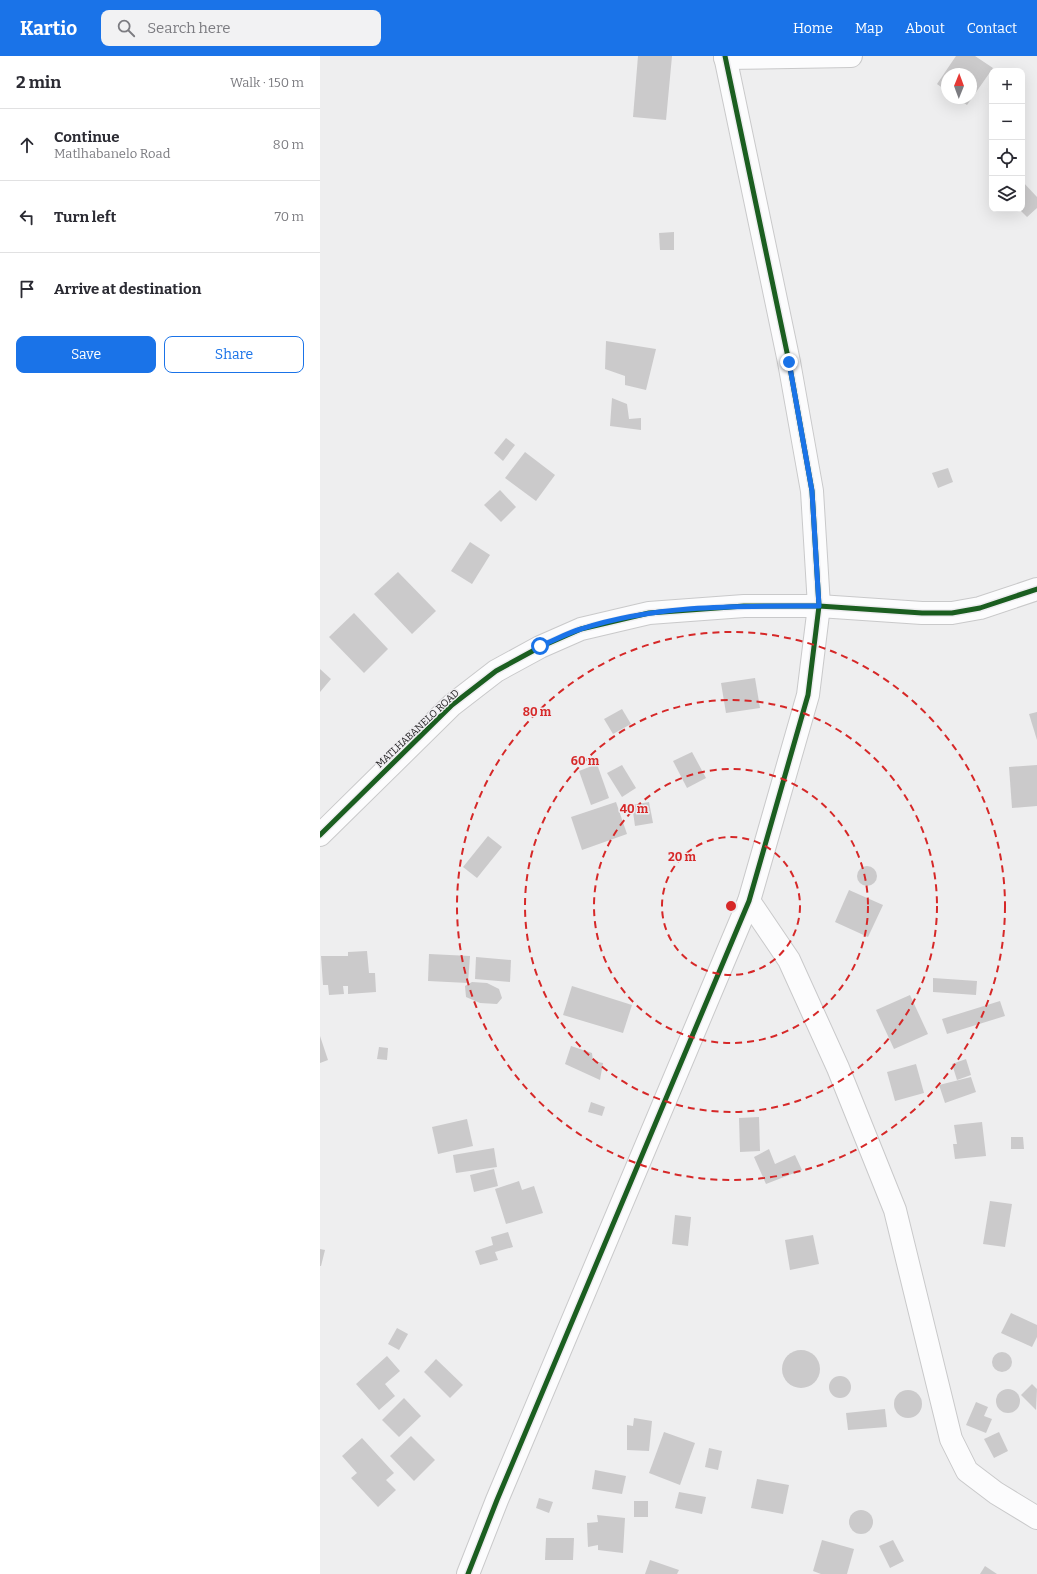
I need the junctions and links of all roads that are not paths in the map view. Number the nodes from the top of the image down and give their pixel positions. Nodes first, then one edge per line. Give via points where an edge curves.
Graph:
1 (851, 56) edge
2 (725, 57) edge
3 (1037, 589) edge
4 (819, 606) junction
5 (320, 835) edge
6 (749, 902) junction
7 (1037, 1518) edge
8 (468, 1574) edge

1 - 2 street
2 - 4 street via 789,362 812,491
3 - 4 street, MATLHABANELO ROAD via 980,608 952,613
4 - 5 street, MATLHABANELO ROAD via 744,606 648,613 582,629 540,646 496,671 452,705
4 - 6 street via 808,695
6 - 7 street via 789,960 838,1068 895,1210 951,1439 967,1471 996,1493
6 - 8 street

